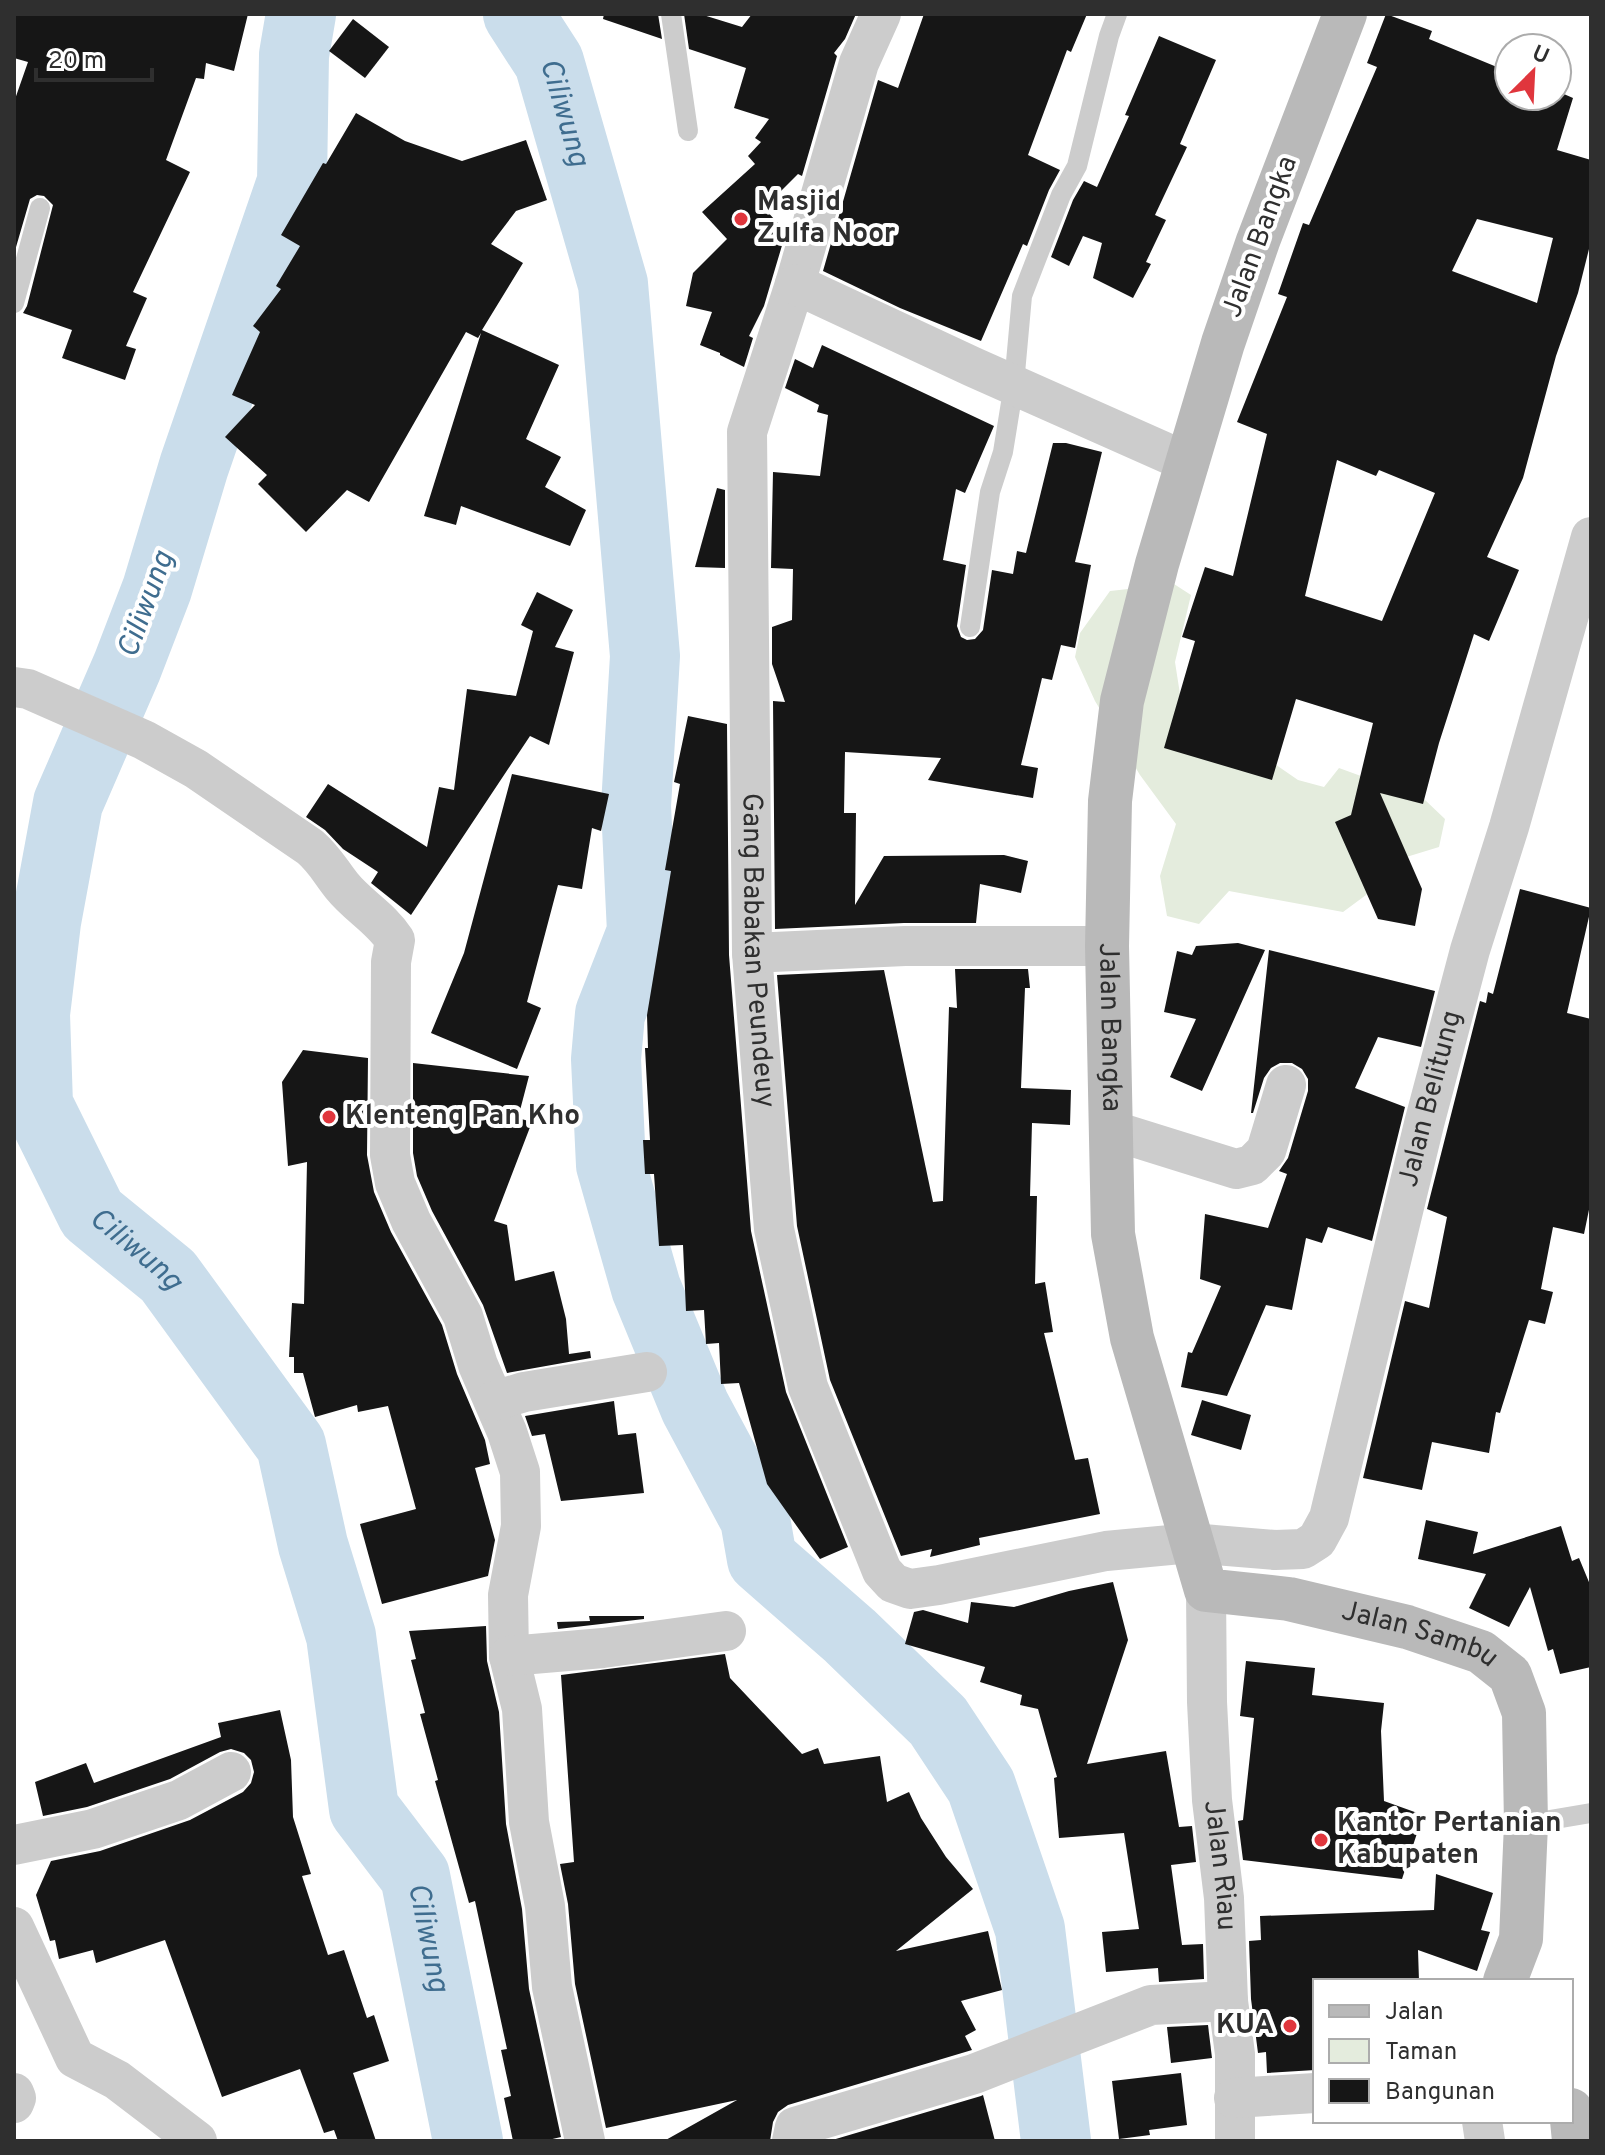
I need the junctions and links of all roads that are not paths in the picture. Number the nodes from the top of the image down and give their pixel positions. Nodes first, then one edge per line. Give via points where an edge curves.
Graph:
1 (671, 14) edge
2 (881, 14) edge
3 (1117, 14) edge
4 (1345, 14) edge
5 (688, 131) dead end
6 (40, 208) dead end
7 (795, 284) junction
8 (14, 303) edge
9 (1014, 384) junction
10 (1189, 463) junction
11 (1591, 537) edge
12 (970, 627) dead end
13 (32, 693) edge
14 (1107, 946) junction
15 (752, 953) junction
16 (1286, 1085) dead end
17 (1111, 1130) junction
18 (647, 1372) dead end
19 (494, 1401) junction
20 (1191, 1543) junction
21 (1206, 1590) junction
22 (726, 1631) dead end
23 (509, 1656) junction
24 (231, 1772) dead end
25 (1591, 1813) edge
26 (1526, 1824) junction
27 (14, 1845) edge
28 (14, 1927) edge
29 (1506, 1979) edge
30 (1228, 2001) junction
31 (14, 2093) edge
32 (1313, 2093) edge
33 (1234, 2098) junction
34 (14, 2103) edge
35 (197, 2141) edge
36 (585, 2141) edge
37 (792, 2141) edge
38 (1235, 2141) edge

1 - 5 lane
2 - 7 street, Gang Babakan Peundeuy via 859,63
3 - 9 lane via 1077,166 1022,296
4 - 10 street, Jalan Bangka via 1258,241
6 - 8 lane
7 - 9 street
7 - 15 street, Gang Babakan Peundeuy via 747,432
9 - 10 street
9 - 12 lane via 1003,452 990,492
10 - 14 street, Jalan Bangka via 1122,701 1110,801
11 - 20 street, Jalan Belitung via 1420,1139 1329,1518 1317,1540 1303,1549
13 - 19 street via 144,740 196,769 310,847 386,926 395,940 390,1155 395,1183 463,1316
14 - 15 street
14 - 17 street, Jalan Bangka
15 - 20 street, Gang Babakan Peundeuy via 780,1258 808,1387 882,1571 893,1583 910,1589 1106,1551
16 - 17 street via 1266,1151 1252,1165 1236,1169
17 - 20 street, Jalan Bangka via 1113,1234 1132,1338
18 - 19 street
19 - 23 street via 520,1472 521,1526 508,1595
20 - 21 street, Jalan Bangka
21 - 26 street, Jalan Sambu via 1289,1599 1407,1627 1481,1652 1510,1675 1524,1713
21 - 30 street, Jalan Riau via 1211,1772
22 - 23 street
23 - 36 street via 522,1709 529,1822 545,1906 552,1987
24 - 27 street via 179,1800 93,1829
25 - 26 lane
26 - 29 street, Jalan Sambu via 1521,1939
28 - 35 street via 75,2058 117,2080
30 - 33 street, Jalan Riau
30 - 37 street via 1151,2005 974,2074 795,2127
31 - 34 street
32 - 33 street
33 - 38 street, Jalan Riau

